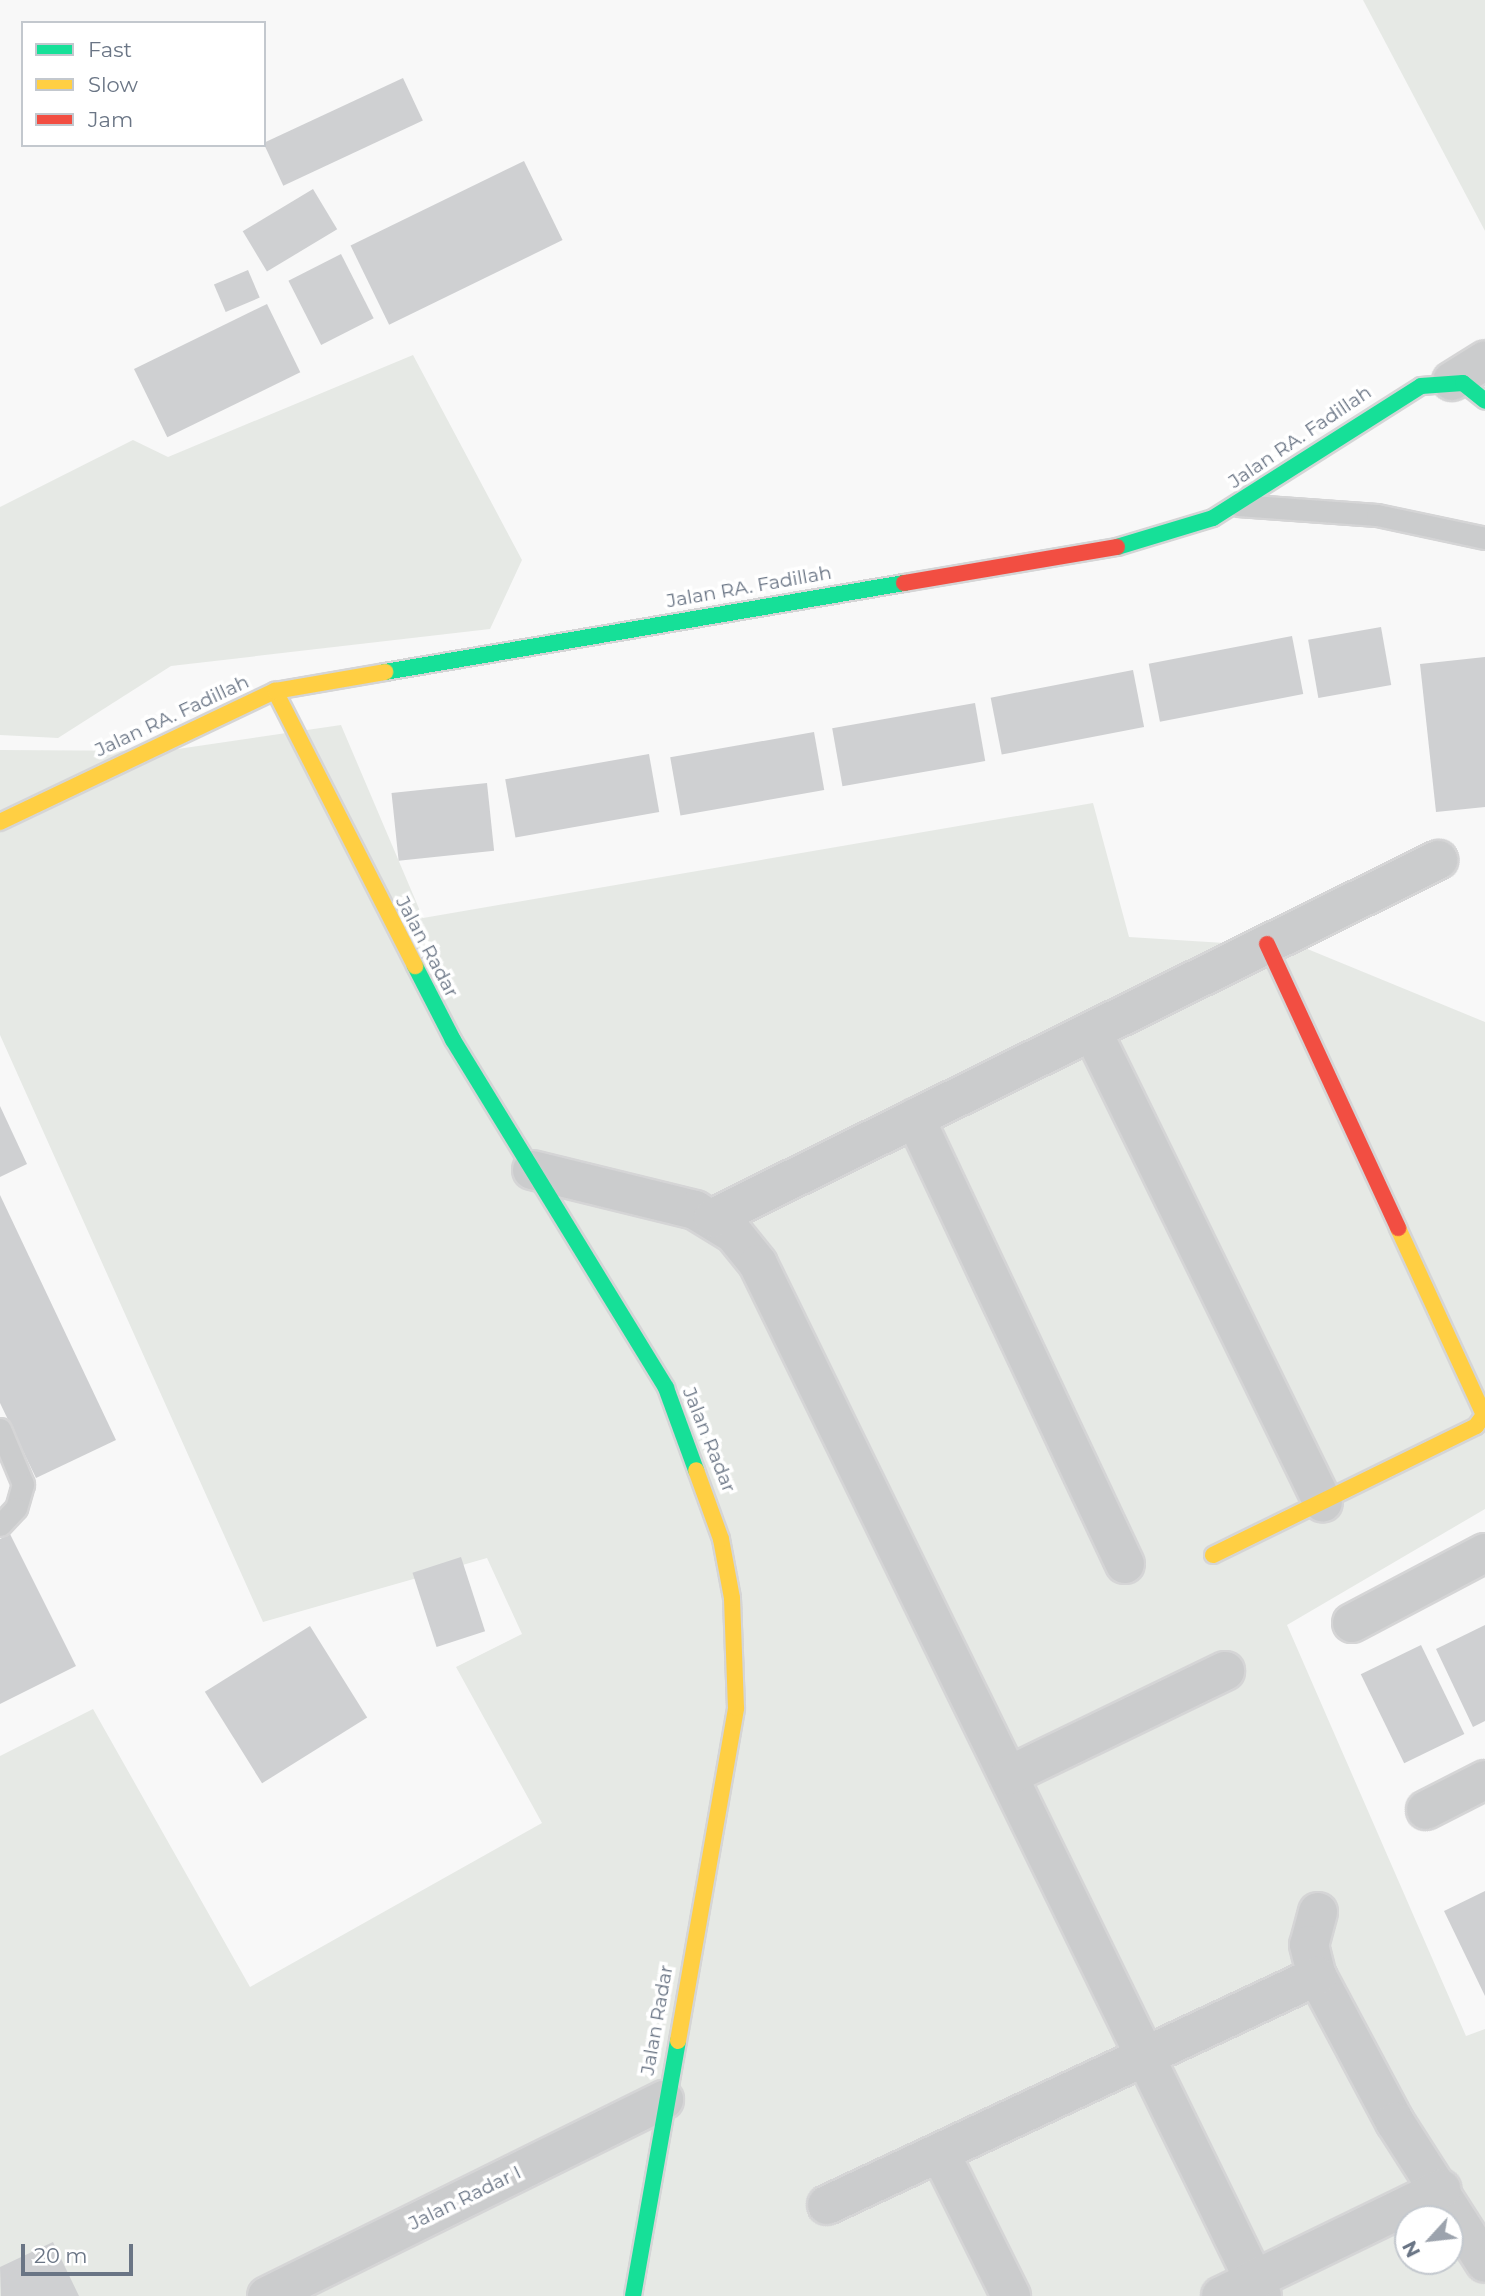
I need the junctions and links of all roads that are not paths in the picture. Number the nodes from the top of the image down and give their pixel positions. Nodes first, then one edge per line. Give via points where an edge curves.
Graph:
1 (1485, 360) edge
2 (1452, 381) junction
3 (1485, 401) edge
4 (1236, 505) junction
5 (1485, 538) edge
6 (275, 691) junction
7 (0, 822) edge
8 (1438, 860) dead end
9 (1267, 944) junction
10 (1092, 1031) junction
11 (915, 1118) junction
12 (532, 1170) junction
13 (713, 1218) junction
14 (0, 1429) edge
15 (1323, 1503) junction
16 (0, 1525) edge
17 (1485, 1553) edge
18 (1213, 1555) dead end
19 (1125, 1564) dead end
20 (1352, 1623) dead end
21 (1225, 1671) dead end
22 (1010, 1775) junction
23 (1485, 1780) edge
24 (1426, 1810) dead end
25 (1318, 1912) dead end
26 (1317, 1976) junction
27 (1146, 2056) junction
28 (664, 2100) junction
29 (940, 2153) junction
30 (1441, 2189) junction
31 (827, 2205) dead end
32 (1485, 2263) edge
33 (1258, 2288) edge
34 (267, 2296) edge
35 (633, 2296) edge
36 (1011, 2296) edge
37 (1221, 2296) edge

1 - 2 street
2 - 3 street via 1470,386
2 - 4 street, Jalan RA. Fadillah via 1399,397
4 - 5 lane via 1377,515
4 - 6 street, Jalan RA. Fadillah via 1150,541
6 - 7 street, Jalan RA. Fadillah
6 - 12 street, Jalan Radar via 397,940
8 - 9 street
9 - 10 street
9 - 15 street via 1485,1412 1476,1426
10 - 11 street
10 - 15 street
11 - 13 street
11 - 19 street
12 - 13 street via 651,1194
12 - 28 street, Jalan Radar via 666,1388 711,1499 733,1598 736,1708
13 - 22 street via 747,1248 781,1303
14 - 16 lane via 23,1483 16,1508
15 - 18 street
17 - 20 street
21 - 22 street
22 - 27 street
23 - 24 street
25 - 26 street via 1309,1945
26 - 27 street
26 - 30 street via 1395,2122
27 - 29 street
27 - 33 street
28 - 34 street, Jalan Radar I
28 - 35 street, Jalan Radar
29 - 31 street
29 - 36 street
30 - 32 street
30 - 33 street
33 - 37 street

